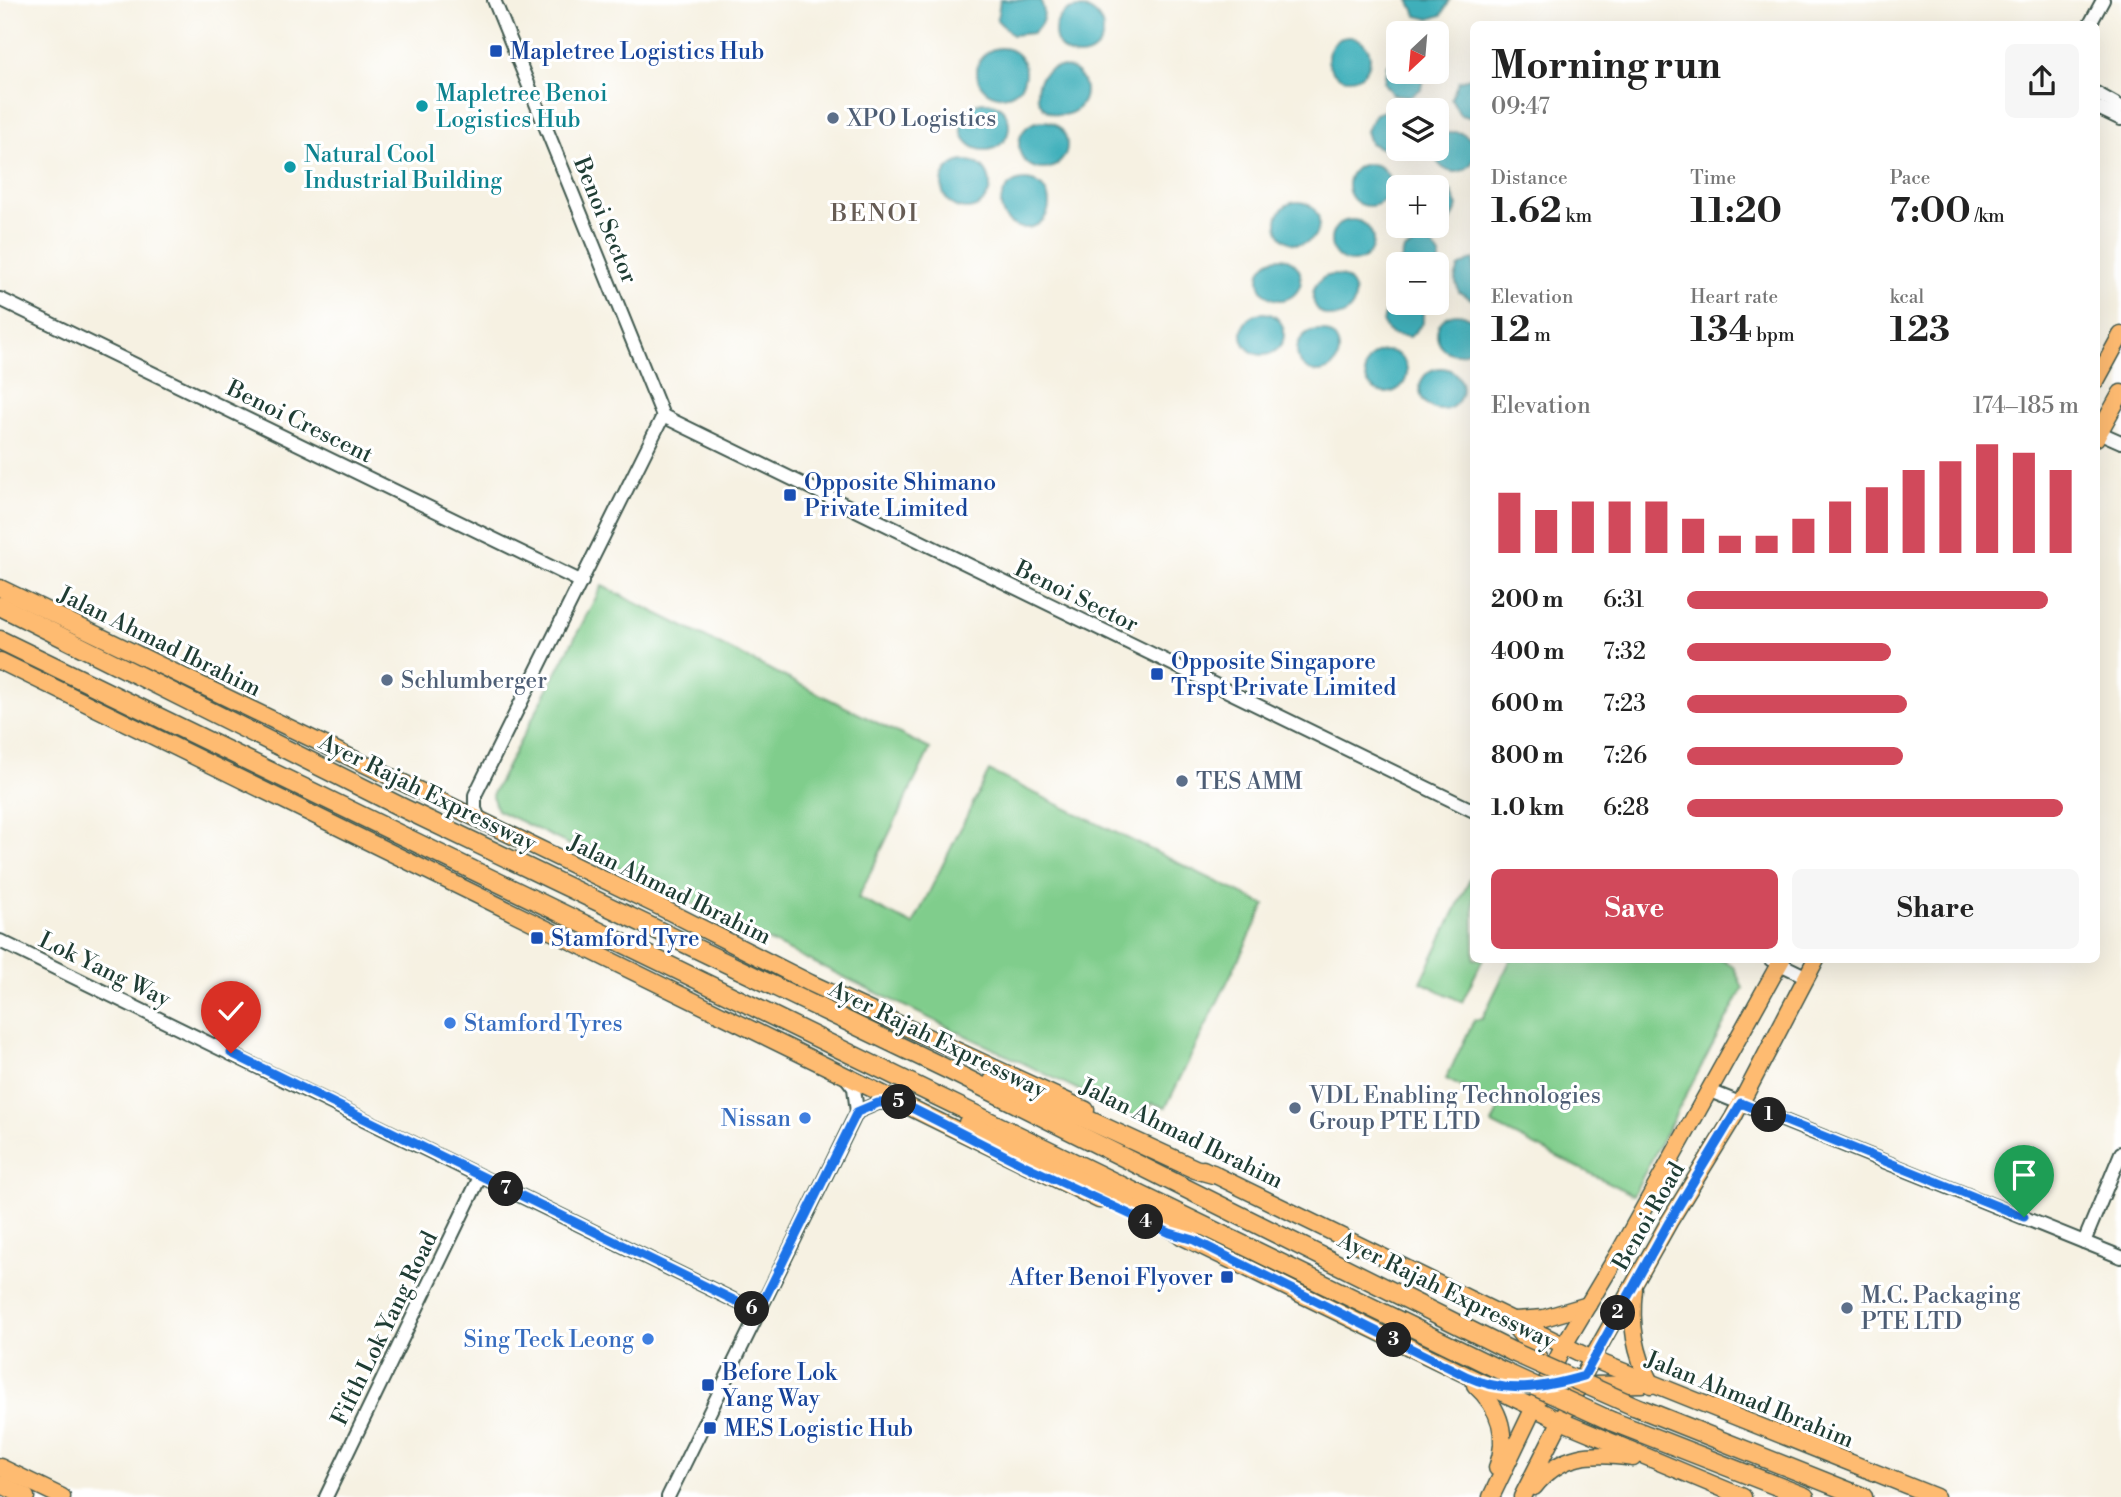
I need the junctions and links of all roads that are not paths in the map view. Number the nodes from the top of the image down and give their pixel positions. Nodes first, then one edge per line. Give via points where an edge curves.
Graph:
1 (494, 0) edge
2 (2104, 0) edge
3 (2092, 21) edge
4 (2100, 95) edge
5 (2121, 107) edge
6 (2100, 109) edge
7 (2121, 119) edge
8 (0, 299) edge
9 (2121, 335) edge
10 (2100, 374) edge
11 (2121, 393) edge
12 (663, 416) junction
13 (2100, 429) edge
14 (2100, 435) edge
15 (2121, 442) edge
16 (582, 582) junction
17 (0, 588) edge
18 (0, 606) edge
19 (0, 640) edge
20 (0, 650) edge
21 (31, 656) junction
22 (0, 661) edge
23 (475, 795) junction
24 (450, 807) junction
25 (1470, 809) edge
26 (480, 822) junction
27 (0, 941) edge
28 (1776, 963) edge
29 (1781, 963) edge
30 (1814, 963) edge
31 (1807, 977) junction
32 (835, 1045) junction
33 (949, 1070) junction
34 (840, 1071) junction
35 (1710, 1091) junction
36 (900, 1102) junction
37 (1741, 1103) junction
38 (857, 1112) junction
39 (2121, 1153) edge
40 (1213, 1174) junction
41 (480, 1177) junction
42 (1194, 1240) junction
43 (2084, 1242) junction
44 (2121, 1257) edge
45 (1634, 1283) junction
46 (1588, 1305) junction
47 (758, 1312) junction
48 (1509, 1320) junction
49 (1564, 1345) junction
50 (1592, 1359) junction
51 (1466, 1376) junction
52 (1651, 1385) junction
53 (1488, 1387) junction
54 (1558, 1391) junction
55 (1653, 1460) junction
56 (0, 1467) edge
57 (15, 1489) edge
58 (62, 1497) edge
59 (326, 1497) edge
60 (668, 1497) edge
61 (1489, 1497) edge
62 (1525, 1497) edge
63 (1743, 1497) edge
64 (1805, 1497) edge
65 (1863, 1497) edge
66 (1936, 1497) edge

1 - 12 street, Benoi Sector
2 - 3 street
4 - 5 street
6 - 7 street
8 - 16 street, Benoi Crescent
9 - 10 main road
11 - 13 main road
12 - 16 street
12 - 25 street, Benoi Sector
14 - 15 street
16 - 23 street
17 - 24 main road, Jalan Ahmad Ibrahim
18 - 33 highway, Ayer Rajah Expressway via 414,813
19 - 21 highway
20 - 21 highway
21 - 32 highway
22 - 34 main road
23 - 24 street
23 - 26 street
24 - 26 main road, Jalan Ahmad Ibrahim
26 - 40 main road, Jalan Ahmad Ibrahim
27 - 41 street, Lok Yang Way
28 - 35 main road, Benoi Road
29 - 31 street
30 - 31 main road, Benoi Road
31 - 37 main road, Benoi Road
32 - 42 highway via 908,1091
32 - 64 highway, bridge via 1503,1372 1611,1421
33 - 40 highway via 965,1070 1020,1091
33 - 65 highway, Ayer Rajah Expressway, bridge via 1513,1352 1634,1406
34 - 36 main road
34 - 38 street via 854,1087
35 - 37 street
35 - 46 main road, Benoi Road
36 - 38 street via 878,1103
36 - 42 main road via 1024,1165
37 - 43 street
37 - 45 main road, Benoi Road
38 - 47 street
39 - 43 street
40 - 48 main road, Jalan Ahmad Ibrahim
41 - 47 street, Lok Yang Way
41 - 59 street, Fifth Lok Yang Road
42 - 51 main road
43 - 44 street
45 - 50 main road, Benoi Road
45 - 52 main road via 1631,1316 1635,1346
46 - 48 main road via 1544,1318
46 - 49 main road, Benoi Road
47 - 60 street
48 - 49 main road, Jalan Ahmad Ibrahim
48 - 54 main road via 1532,1346
49 - 50 main road, Jalan Ahmad Ibrahim
49 - 54 main road, Benoi Road
50 - 52 main road, Jalan Ahmad Ibrahim
50 - 54 main road, Benoi Road
51 - 53 main road
51 - 61 main road via 1489,1398 1502,1427 1501,1459
52 - 54 main road
52 - 66 main road, Jalan Ahmad Ibrahim
53 - 54 main road
53 - 54 main road
54 - 55 main road via 1599,1437
54 - 61 main road, Benoi Road
54 - 62 main road, Benoi Road
55 - 62 main road via 1603,1455 1567,1459 1545,1474
55 - 63 main road
56 - 57 main road
57 - 58 main road

